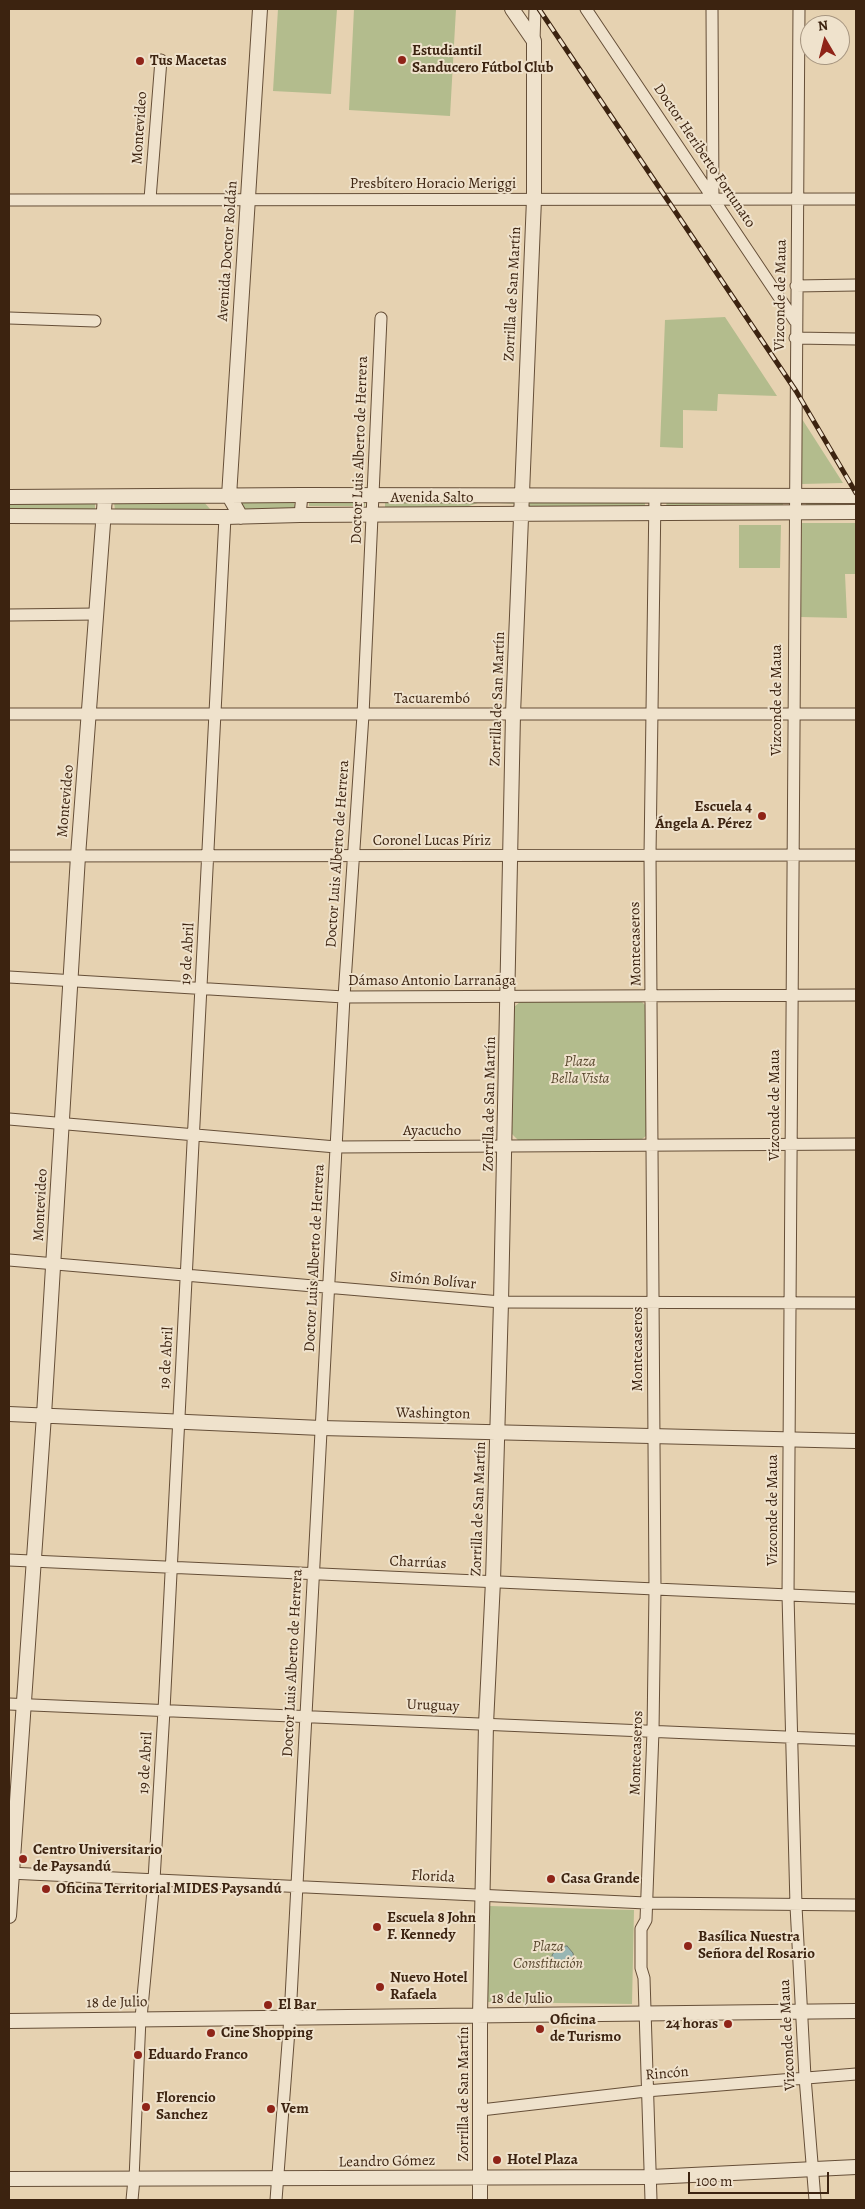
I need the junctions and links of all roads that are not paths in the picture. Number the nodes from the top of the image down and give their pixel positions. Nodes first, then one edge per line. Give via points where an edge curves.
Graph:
1 (260, 9) edge
2 (512, 9) edge
3 (535, 9) edge
4 (586, 9) edge
5 (712, 9) edge
6 (799, 9) edge
7 (534, 41) junction
8 (161, 60) dead end
9 (248, 198) junction
10 (713, 199) junction
11 (797, 199) junction
12 (856, 199) edge
13 (9, 200) edge
14 (150, 200) junction
15 (534, 200) junction
16 (856, 285) edge
17 (796, 286) junction
18 (9, 318) edge
19 (381, 318) dead end
20 (95, 321) dead end
21 (795, 321) junction
22 (795, 338) junction
23 (856, 339) edge
24 (302, 495) junction
25 (374, 495) junction
26 (521, 495) junction
27 (655, 495) junction
28 (229, 496) junction
29 (794, 496) junction
30 (856, 496) edge
31 (9, 497) edge
32 (105, 497) junction
33 (211, 497) junction
34 (856, 512) edge
35 (520, 514) junction
36 (656, 514) junction
37 (794, 514) junction
38 (300, 515) junction
39 (373, 515) junction
40 (9, 516) edge
41 (105, 516) junction
42 (225, 517) junction
43 (241, 517) junction
44 (97, 614) junction
45 (9, 615) edge
46 (651, 712) junction
47 (9, 714) edge
48 (90, 714) junction
49 (215, 714) junction
50 (363, 714) junction
51 (513, 714) junction
52 (792, 714) junction
53 (856, 714) edge
54 (650, 855) junction
55 (791, 855) junction
56 (856, 855) edge
57 (9, 856) edge
58 (78, 856) junction
59 (353, 856) junction
60 (509, 856) junction
61 (208, 857) junction
62 (9, 978) edge
63 (70, 980) junction
64 (201, 988) junction
65 (856, 995) edge
66 (509, 996) junction
67 (652, 996) junction
68 (790, 996) junction
69 (344, 997) junction
70 (9, 1119) edge
71 (62, 1122) junction
72 (194, 1134) junction
73 (856, 1144) edge
74 (790, 1145) junction
75 (505, 1146) junction
76 (653, 1146) junction
77 (336, 1147) junction
78 (9, 1260) edge
79 (54, 1263) junction
80 (186, 1274) junction
81 (329, 1286) junction
82 (501, 1302) junction
83 (790, 1303) junction
84 (856, 1303) edge
85 (653, 1304) junction
86 (9, 1414) edge
87 (44, 1415) junction
88 (179, 1421) junction
89 (321, 1428) junction
90 (498, 1432) junction
91 (653, 1436) junction
92 (788, 1439) junction
93 (856, 1441) edge
94 (9, 1560) edge
95 (34, 1561) junction
96 (171, 1567) junction
97 (313, 1573) junction
98 (493, 1582) junction
99 (655, 1589) junction
100 (788, 1595) junction
101 (856, 1598) edge
102 (9, 1704) edge
103 (25, 1704) junction
104 (164, 1710) junction
105 (305, 1716) junction
106 (486, 1724) junction
107 (653, 1731) junction
108 (790, 1737) junction
109 (856, 1740) edge
110 (10, 1873) edge
111 (154, 1880) junction
112 (296, 1885) junction
113 (483, 1894) junction
114 (646, 1903) junction
115 (856, 1905) edge
116 (796, 1906) junction
117 (9, 1916) edge
118 (856, 2011) edge
119 (802, 2012) junction
120 (643, 2014) junction
121 (480, 2015) junction
122 (141, 2018) junction
123 (290, 2018) junction
124 (9, 2021) edge
125 (856, 2074) edge
126 (805, 2078) junction
127 (646, 2091) junction
128 (481, 2110) junction
129 (856, 2167) edge
130 (812, 2170) junction
131 (481, 2177) junction
132 (651, 2177) junction
133 (9, 2179) edge
134 (134, 2180) junction
135 (277, 2180) junction
136 (132, 2200) edge
137 (276, 2200) edge
138 (480, 2200) edge
139 (651, 2200) edge
140 (815, 2200) edge

1 - 9 street, Avenida Doctor Roldán
2 - 7 street
3 - 7 street, Zorrilla de San Martín
4 - 10 street, Doctor Heriberto Fortunato
5 - 10 street
6 - 11 street, Vizconde de Maua
7 - 15 street, Zorrilla de San Martín
8 - 14 street, Montevideo
9 - 14 street, Presbítero Horacio Meriggi
9 - 15 street, Presbítero Horacio Meriggi
9 - 28 street, Avenida Doctor Roldán
10 - 11 street, Presbítero Horacio Meriggi
10 - 15 street, Presbítero Horacio Meriggi
10 - 21 street, Doctor Heriberto Fortunato
11 - 12 street, Presbítero Horacio Meriggi
11 - 17 street, Vizconde de Maua
13 - 14 street, Presbítero Horacio Meriggi
15 - 26 street, Zorrilla de San Martín
16 - 17 street
17 - 21 street, Vizconde de Maua
18 - 20 street
19 - 25 street, Doctor Luis Alberto de Herrera
21 - 22 street, Vizconde de Maua
22 - 23 street
22 - 29 street, Vizconde de Maua
24 - 25 street, Avenida Salto
24 - 28 street, Avenida Salto
24 - 38 street
25 - 26 street, Avenida Salto
25 - 39 street, Doctor Luis Alberto de Herrera
26 - 27 street, Avenida Salto
26 - 35 street, Zorrilla de San Martín
27 - 29 street, Avenida Salto
27 - 36 street, Montecaseros
28 - 33 street, Avenida Salto
28 - 43 street
29 - 30 street, Avenida Salto
29 - 37 street, Vizconde de Maua
31 - 32 street, Avenida Salto
32 - 33 street, Avenida Salto
32 - 41 street, Montevideo
33 - 42 street
34 - 37 street, Avenida Salto
35 - 36 street, Avenida Salto
35 - 39 street, Avenida Salto
35 - 51 street, Zorrilla de San Martín
36 - 37 street, Avenida Salto
36 - 46 street, Montecaseros
37 - 52 street, Vizconde de Maua
38 - 39 street, Avenida Salto
38 - 43 street, Avenida Salto
39 - 50 street, Doctor Luis Alberto de Herrera
40 - 41 street, Avenida Salto
41 - 42 street, Avenida Salto
41 - 44 street, Montevideo
42 - 43 street, Avenida Salto
42 - 49 street, 19 de Abril
44 - 45 street
44 - 48 street, Montevideo
46 - 51 street, Tacuarembó
46 - 52 street, Tacuarembó
46 - 54 street, Montecaseros
47 - 48 street, Tacuarembó
48 - 49 street, Tacuarembó
48 - 58 street, Montevideo
49 - 50 street, Tacuarembó
49 - 61 street, 19 de Abril
50 - 51 street, Tacuarembó
50 - 59 street, Doctor Luis Alberto de Herrera
51 - 60 street, Zorrilla de San Martín
52 - 53 street, Tacuarembó
52 - 55 street, Vizconde de Maua
54 - 55 street, Coronel Lucas Píriz
54 - 60 street, Coronel Lucas Píriz
54 - 67 street, Montecaseros
55 - 56 street, Coronel Lucas Píriz
55 - 68 street, Vizconde de Maua
57 - 58 street, Coronel Lucas Píriz
58 - 61 street, Coronel Lucas Píriz
58 - 63 street, Montevideo
59 - 60 street, Coronel Lucas Píriz
59 - 61 street, Coronel Lucas Píriz
59 - 69 street, Doctor Luis Alberto de Herrera
60 - 66 street, Zorrilla de San Martín
61 - 64 street, 19 de Abril
62 - 63 street, Dámaso Antonio Larranãga
63 - 64 street, Dámaso Antonio Larranãga
63 - 71 street, Montevideo
64 - 69 street, Dámaso Antonio Larranãga
64 - 72 street, 19 de Abril
65 - 68 street, Dámaso Antonio Larranãga
66 - 67 street, Dámaso Antonio Larranãga
66 - 69 street, Dámaso Antonio Larranãga
66 - 75 street, Zorrilla de San Martín
67 - 68 street, Dámaso Antonio Larranãga
67 - 76 street, Montecaseros
68 - 74 street, Vizconde de Maua
69 - 77 street, Doctor Luis Alberto de Herrera
70 - 71 street, Ayacucho
71 - 72 street, Ayacucho
71 - 79 street, Montevideo
72 - 77 street, Ayacucho
72 - 80 street, 19 de Abril
73 - 74 street, Ayacucho
74 - 76 street, Ayacucho
74 - 83 street, Vizconde de Maua
75 - 76 street, Ayacucho
75 - 77 street, Ayacucho
75 - 82 street, Zorrilla de San Martín
76 - 85 street, Montecaseros
77 - 81 street, Doctor Luis Alberto de Herrera
78 - 79 street, Simón Bolívar
79 - 80 street, Simón Bolívar
79 - 87 street, Montevideo
80 - 81 street, Simón Bolívar
80 - 88 street, 19 de Abril
81 - 82 street, Simón Bolívar
81 - 89 street, Doctor Luis Alberto de Herrera
82 - 85 street, Simón Bolívar
82 - 90 street, Zorrilla de San Martín
83 - 84 street, Simón Bolívar
83 - 85 street, Simón Bolívar
83 - 92 street, Vizconde de Maua
85 - 91 street, Montecaseros
86 - 87 street, Washington
87 - 88 street, Washington
87 - 95 street, Montevideo
88 - 89 street, Washington
88 - 96 street, 19 de Abril
89 - 90 street, Washington
89 - 97 street, Doctor Luis Alberto de Herrera
90 - 91 street, Washington
90 - 98 street, Zorrilla de San Martín
91 - 92 street, Washington
91 - 99 street, Montecaseros
92 - 93 street, Washington
92 - 100 street, Vizconde de Maua
94 - 95 street, Charrúas
95 - 96 street, Charrúas
95 - 103 street, Montevideo
96 - 97 street, Charrúas
96 - 104 street, 19 de Abril
97 - 98 street, Charrúas
97 - 105 street, Doctor Luis Alberto de Herrera
98 - 99 street, Charrúas
98 - 106 street, Zorrilla de San Martín
99 - 100 street, Charrúas
99 - 107 street, Montecaseros
100 - 101 street, Charrúas
100 - 108 street, Vizconde de Maua
102 - 103 street, Uruguay
103 - 104 street, Uruguay
103 - 110 street, Montevideo
104 - 105 street, Uruguay
104 - 111 street, 19 de Abril
105 - 106 street, Uruguay
105 - 112 street, Doctor Luis Alberto de Herrera
106 - 107 street, Uruguay
106 - 113 street, Zorrilla de San Martín
107 - 108 street, Uruguay
107 - 114 street, Montecaseros
108 - 109 street, Uruguay
108 - 116 street, Vizconde de Maua
110 - 111 street, Florida
110 - 117 street, Montevideo
111 - 112 street, Florida
111 - 122 street, 19 de Abril
112 - 113 street, Florida
112 - 123 street, Doctor Luis Alberto de Herrera
113 - 114 street, Florida
113 - 121 street, Zorrilla de San Martín
114 - 116 street, Florida
114 - 120 street, Montecaseros via 646,1920 642,1929
115 - 116 street, Florida
116 - 119 street, Vizconde de Maua
118 - 119 street, 18 de Julio
119 - 120 street, 18 de Julio
119 - 126 street, Vizconde de Maua
120 - 121 street, 18 de Julio
120 - 127 street, Montecaseros
121 - 123 street, 18 de Julio
121 - 128 street, Zorrilla de San Martín
122 - 123 street, 18 de Julio
122 - 124 street, 18 de Julio
122 - 134 street, 19 de Abril
123 - 135 street, Doctor Luis Alberto de Herrera
125 - 126 street, Rincón
126 - 127 street, Rincón
126 - 130 street, Vizconde de Maua
127 - 128 street, Rincón
127 - 132 street, Montecaseros
128 - 131 street, Zorrilla de San Martín
129 - 130 street, Leandro Gómez
130 - 132 street, Leandro Gómez
130 - 140 street, Vizconde de Maua
131 - 132 street, Leandro Gómez
131 - 135 street, Leandro Gómez
131 - 138 street, Zorrilla de San Martín
132 - 139 street, Montecaseros
133 - 134 street, Leandro Gómez
134 - 135 street, Leandro Gómez
134 - 136 street, 19 de Abril
135 - 137 street, Doctor Luis Alberto de Herrera

